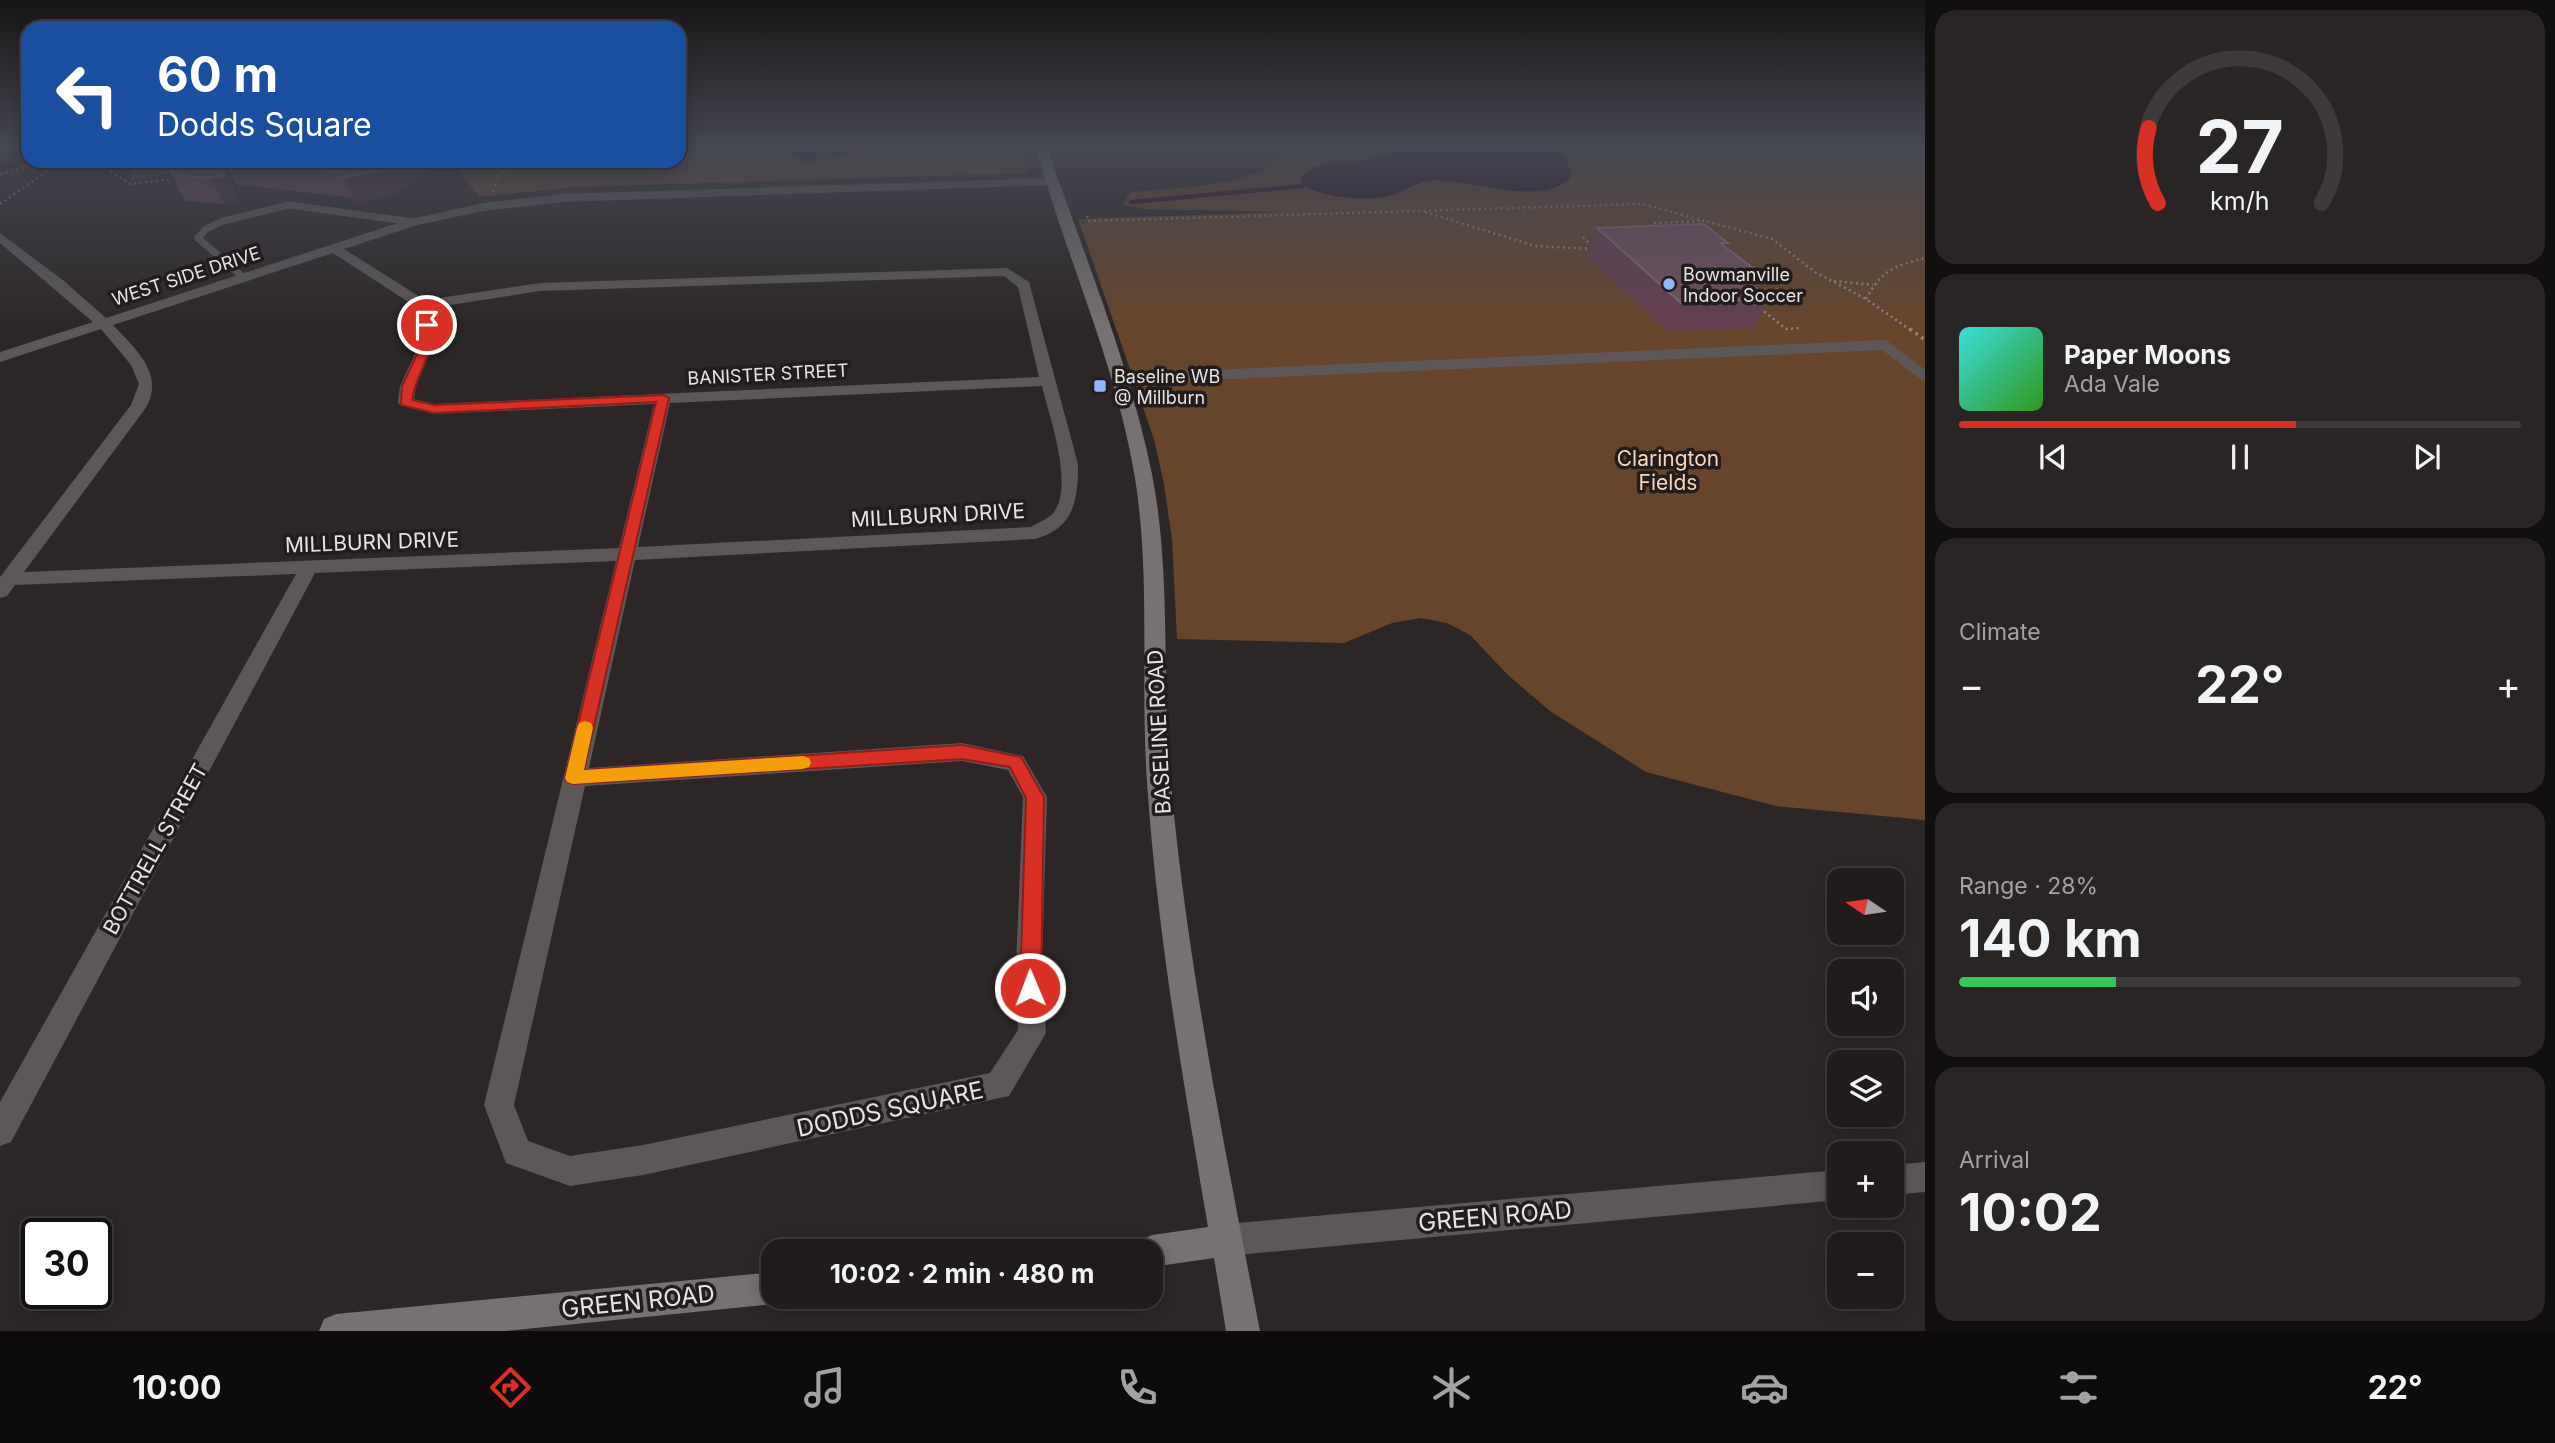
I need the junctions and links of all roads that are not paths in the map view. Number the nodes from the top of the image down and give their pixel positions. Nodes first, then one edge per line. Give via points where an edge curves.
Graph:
1 (284, 206) edge
2 (297, 206) edge
3 (492, 206) edge
4 (1060, 206) edge
5 (414, 222) junction
6 (0, 237) edge
7 (334, 248) junction
8 (244, 278) junction
9 (423, 305) junction
10 (104, 322) junction
11 (0, 357) edge
12 (1925, 376) edge
13 (1118, 379) junction
14 (1047, 381) junction
15 (663, 398) junction
16 (626, 554) junction
17 (309, 567) junction
18 (5, 585) edge
19 (573, 778) junction
20 (0, 1131) edge
21 (1925, 1177) edge
22 (1904, 1179) edge
23 (1827, 1186) edge
24 (1226, 1240) junction
25 (1163, 1249) edge
26 (761, 1289) edge
27 (336, 1331) edge
28 (1243, 1331) edge

1 - 8 lane via 223,221 198,238
2 - 5 lane
3 - 5 street, WEST SIDE DRIVE
4 - 13 street, BASELINE ROAD
5 - 7 street, WEST SIDE DRIVE
6 - 10 street
7 - 8 street, WEST SIDE DRIVE
7 - 9 street
8 - 10 street, WEST SIDE DRIVE
9 - 14 street, MILLBURN DRIVE via 540,286 1007,272 1024,285
9 - 15 street, BANISTER STREET via 428,341 408,386 406,402 434,409
10 - 11 street, WEST SIDE DRIVE
10 - 18 street via 142,369 148,384 139,407
12 - 13 lane via 1884,345
13 - 24 street, BASELINE ROAD via 1143,478 1153,569 1156,751 1168,887
14 - 15 street, BANISTER STREET
14 - 16 street, MILLBURN DRIVE via 1069,464 1069,492 1062,515 1035,533
15 - 16 street, DODDS SQUARE
16 - 17 street, MILLBURN DRIVE
16 - 19 street, DODDS SQUARE
17 - 18 street, MILLBURN DRIVE
17 - 20 street, BOTTRELL STREET
19 - 19 street, DODDS SQUARE via 499,1105 517,1153 570,1171 999,1086 1032,1033 1029,965 1035,797 1015,762 962,752
21 - 22 street
23 - 24 street, GREEN ROAD
24 - 25 street, GREEN ROAD
24 - 28 street, BASELINE ROAD
26 - 27 street, GREEN ROAD

